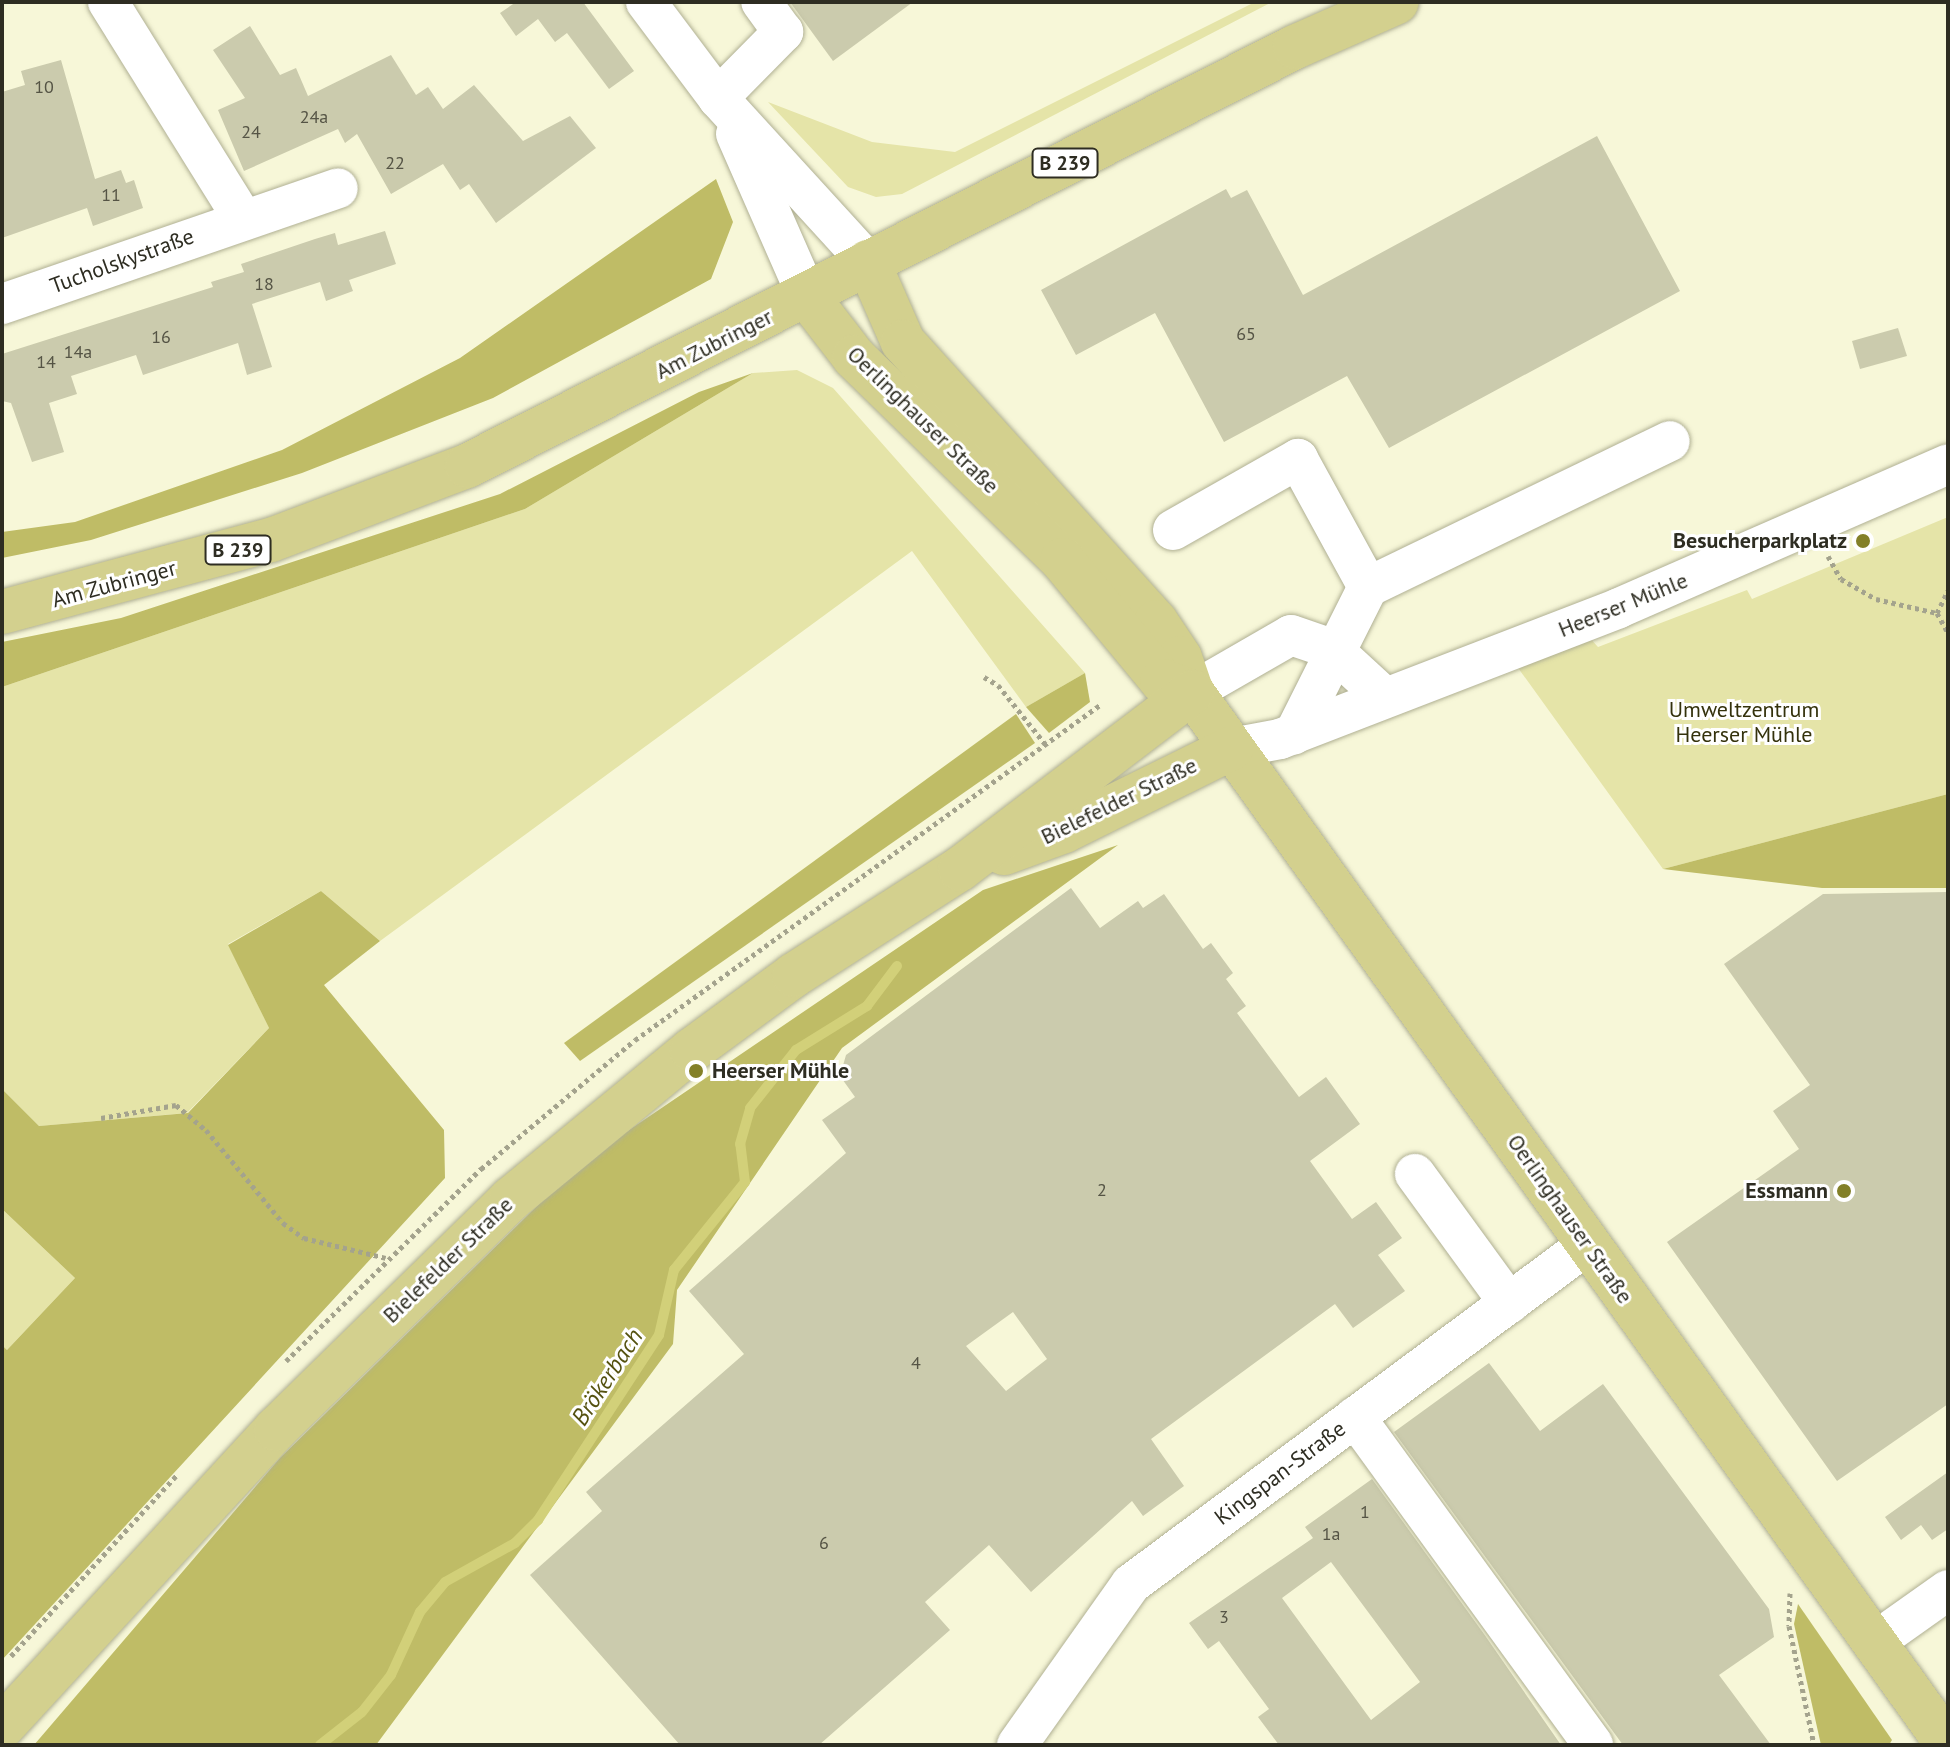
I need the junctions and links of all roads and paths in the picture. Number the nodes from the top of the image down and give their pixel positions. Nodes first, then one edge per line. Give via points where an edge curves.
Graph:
1 (108, 2) edge
2 (646, 2) edge
3 (761, 2) edge
4 (1397, 2) edge
5 (718, 98) junction
6 (338, 188) dead end
7 (242, 217) junction
8 (868, 262) junction
9 (807, 296) junction
10 (2, 304) edge
11 (1670, 441) dead end
12 (1948, 464) edge
13 (1812, 527) junction
14 (1173, 530) dead end
15 (1368, 587) junction
16 (1948, 590) edge
17 (2, 612) edge
18 (1937, 613) junction
19 (1948, 633) edge
20 (1332, 649) junction
21 (984, 677) dead end
22 (1192, 692) junction
23 (1382, 695) junction
24 (1294, 734) junction
25 (1046, 745) dead end
26 (1232, 748) junction
27 (960, 869) junction
28 (101, 1118) dead end
29 (1415, 1174) dead end
30 (1587, 1245) junction
31 (439, 1265) junction
32 (1509, 1303) junction
33 (1355, 1417) junction
34 (1818, 1563) junction
35 (1948, 1590) edge
36 (1876, 1641) junction
37 (2, 1727) edge
38 (1017, 1745) edge
39 (1593, 1745) edge
40 (1814, 1745) edge
41 (1948, 1745) edge

1 - 7 street
2 - 5 street, Oerlinghauser Straße
3 - 5 street via 783,32
4 - 8 main road, Am Zubringer / B 239
5 - 8 street, Oerlinghauser Straße
5 - 9 street, Oerlinghauser Straße
6 - 7 street, Tucholskystraße
7 - 10 street, Tucholskystraße
8 - 9 main road, Am Zubringer / B 239
8 - 22 main road, Oerlinghauser Straße via 903,342 1156,622 1180,658
9 - 17 main road, Am Zubringer / B 239 via 467,466 271,540
9 - 22 main road, Oerlinghauser Straße via 854,357 1062,560 1162,681
11 - 15 street
12 - 13 street, Heerser Mühle
13 - 18 path via 1841,579 1876,599
13 - 23 street, Heerser Mühle via 1619,608
14 - 15 street via 1298,459
15 - 20 street
16 - 18 path
18 - 19 path
20 - 22 street via 1291,635
20 - 23 street
20 - 24 street
21 - 25 path via 998,685
22 - 26 main road, Oerlinghauser Straße
22 - 27 main road, Bielefelder Straße
23 - 24 street, Heerser Mühle
24 - 26 street, Heerser Mühle
26 - 27 main road, Bielefelder Straße via 1064,831
26 - 30 main road, Oerlinghauser Straße
27 - 31 main road, Bielefelder Straße via 794,975 692,1050
28 - 31 path via 176,1105 206,1130 283,1223 304,1238
29 - 32 street
30 - 32 street, Kingspan-Straße
30 - 34 main road, Oerlinghauser Straße
31 - 37 main road, Bielefelder Straße via 112,1601
32 - 33 street, Kingspan-Straße
33 - 38 street, Kingspan-Straße via 1131,1584
33 - 39 street
34 - 36 main road, Oerlinghauser Straße
34 - 40 path via 1790,1587
35 - 36 street
36 - 41 main road, Oerlinghauser Straße

